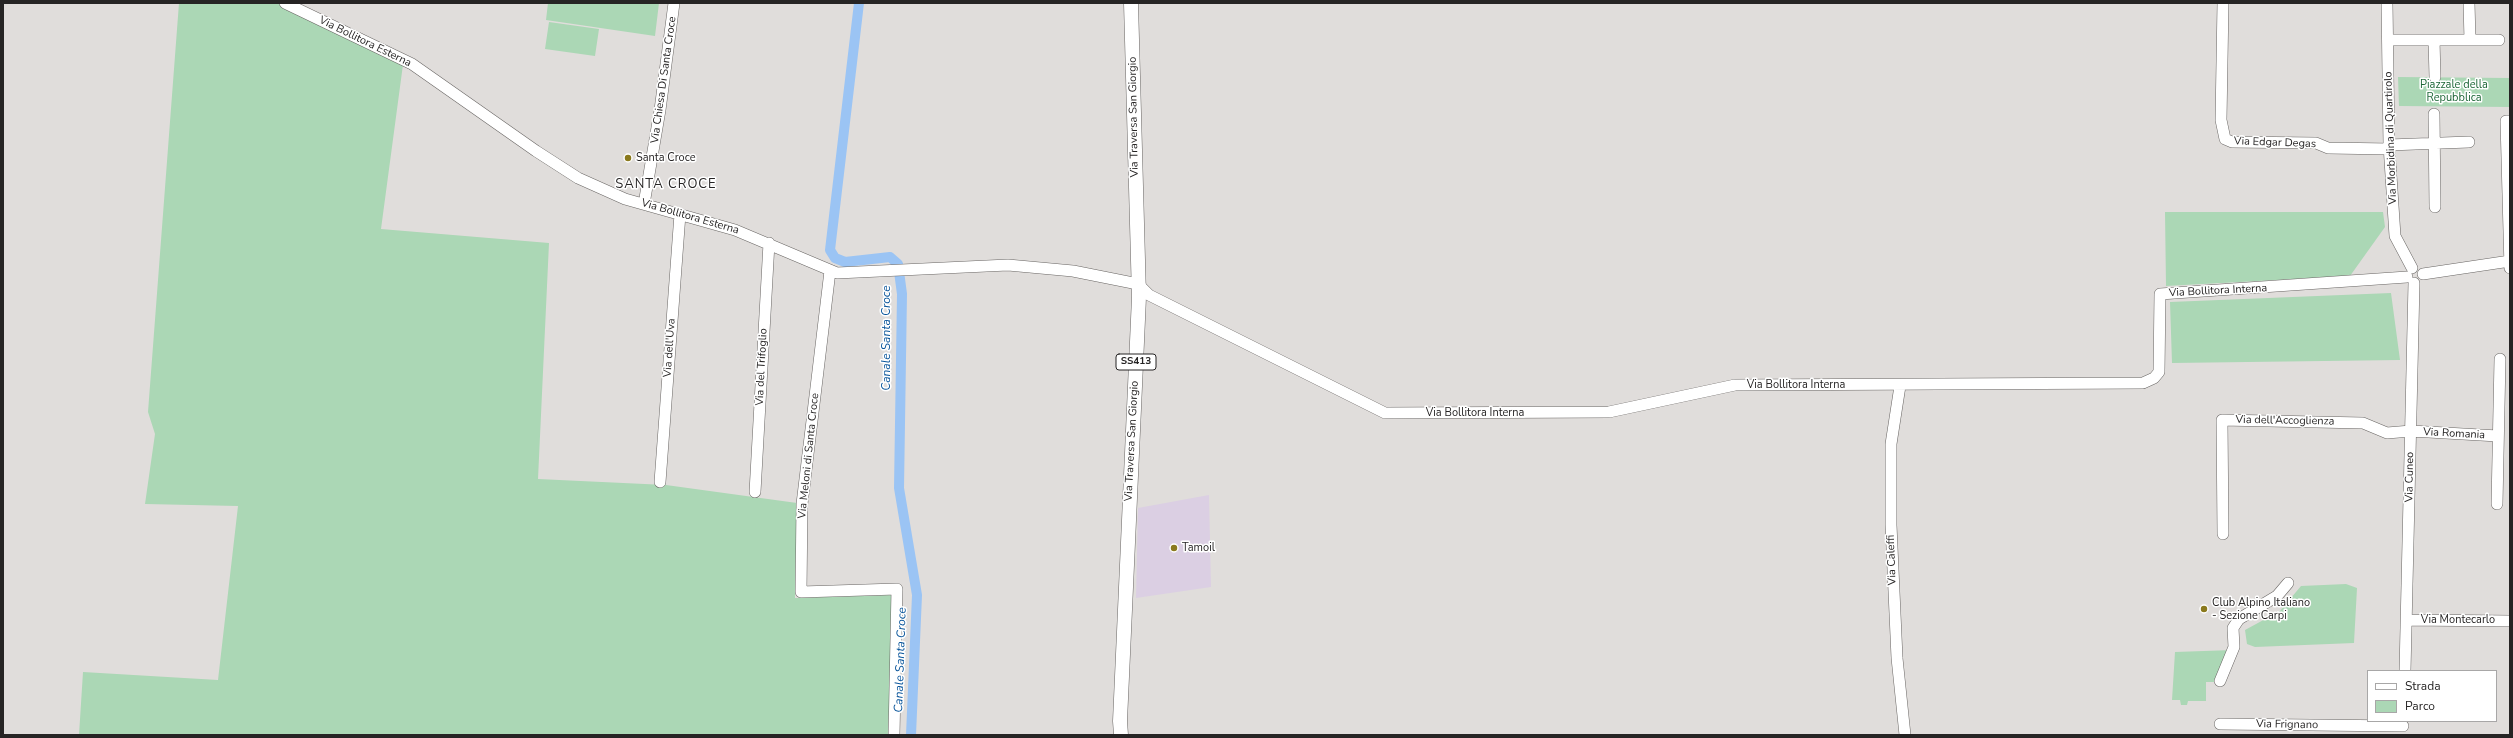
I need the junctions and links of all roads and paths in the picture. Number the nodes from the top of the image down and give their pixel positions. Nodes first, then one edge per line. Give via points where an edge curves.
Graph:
1 (285, 3) edge
2 (674, 3) edge
3 (1131, 3) edge
4 (2223, 3) edge
5 (2387, 3) edge
6 (2469, 3) edge
7 (2389, 40) junction
8 (2434, 40) junction
9 (2470, 40) junction
10 (2499, 40) dead end
11 (2435, 77) dead end
12 (2434, 114) dead end
13 (2510, 121) edge
14 (2469, 142) dead end
15 (2435, 143) junction
16 (2390, 147) junction
17 (644, 204) junction
18 (2435, 207) dead end
19 (680, 214) junction
20 (769, 243) junction
21 (2510, 263) edge
22 (830, 271) junction
23 (2411, 276) junction
24 (1138, 284) junction
25 (2500, 360) dead end
26 (1900, 386) junction
27 (2411, 431) junction
28 (2498, 436) junction
29 (660, 482) dead end
30 (755, 492) dead end
31 (2497, 504) dead end
32 (2223, 534) dead end
33 (2288, 583) dead end
34 (2407, 620) junction
35 (2510, 621) edge
36 (2405, 670) edge
37 (2220, 681) dead end
38 (2220, 724) dead end
39 (2403, 727) edge
40 (894, 735) edge
41 (1121, 735) edge
42 (1905, 735) edge

1 - 17 street, Via Bollitora Esterna via 412,64 462,101 578,178
2 - 17 street, Via Chiesa Di Santa Croce
3 - 24 main road, Via Traversa San Giorgio / SS413
4 - 16 street, Via Edgar Degas via 2221,120 2226,139 2232,142 2316,143 2328,148
5 - 7 street, Via Morbidina di Quartirolo
6 - 9 street
7 - 8 street
7 - 16 street, Via Morbidina di Quartirolo
8 - 9 street
8 - 11 street
9 - 10 street
12 - 15 street
13 - 21 street via 2506,121
14 - 15 street
15 - 16 street
15 - 18 street
16 - 23 street, Via Morbidina di Quartirolo via 2395,236
17 - 19 street, Via Bollitora Esterna
19 - 20 street, Via Bollitora Esterna
19 - 29 street, Via dell'Uva
20 - 22 street, Via Bollitora Esterna
20 - 30 street, Via del Trifoglio
21 - 23 street via 2423,274 2421,280
22 - 24 street, Via Bollitora Esterna via 845,274 1031,266 1073,271
22 - 40 street, Via Meloni di Santa Croce via 802,504 801,592 897,589
23 - 26 street, Via Bollitora Interna via 2160,294 2159,368 2157,375 2146,382
23 - 27 street, Via Cuneo
24 - 26 street, Via Bollitora Interna via 1149,295 1385,413 1609,412 1735,385
24 - 41 main road, Via Traversa San Giorgio / SS413
25 - 28 street, Via Romania
26 - 42 street, Via Caleffi via 1891,444 1891,525 1897,658
27 - 28 street, Via Romania
27 - 32 street, Via dell'Accoglienza via 2387,433 2363,423 2222,420
27 - 34 street, Via Cuneo
28 - 31 street, Via Romania
33 - 37 street via 2277,596 2239,619 2233,628 2234,647
34 - 35 street, Via Montecarlo
34 - 36 street, Via Cuneo
38 - 39 street, Via Frignano

